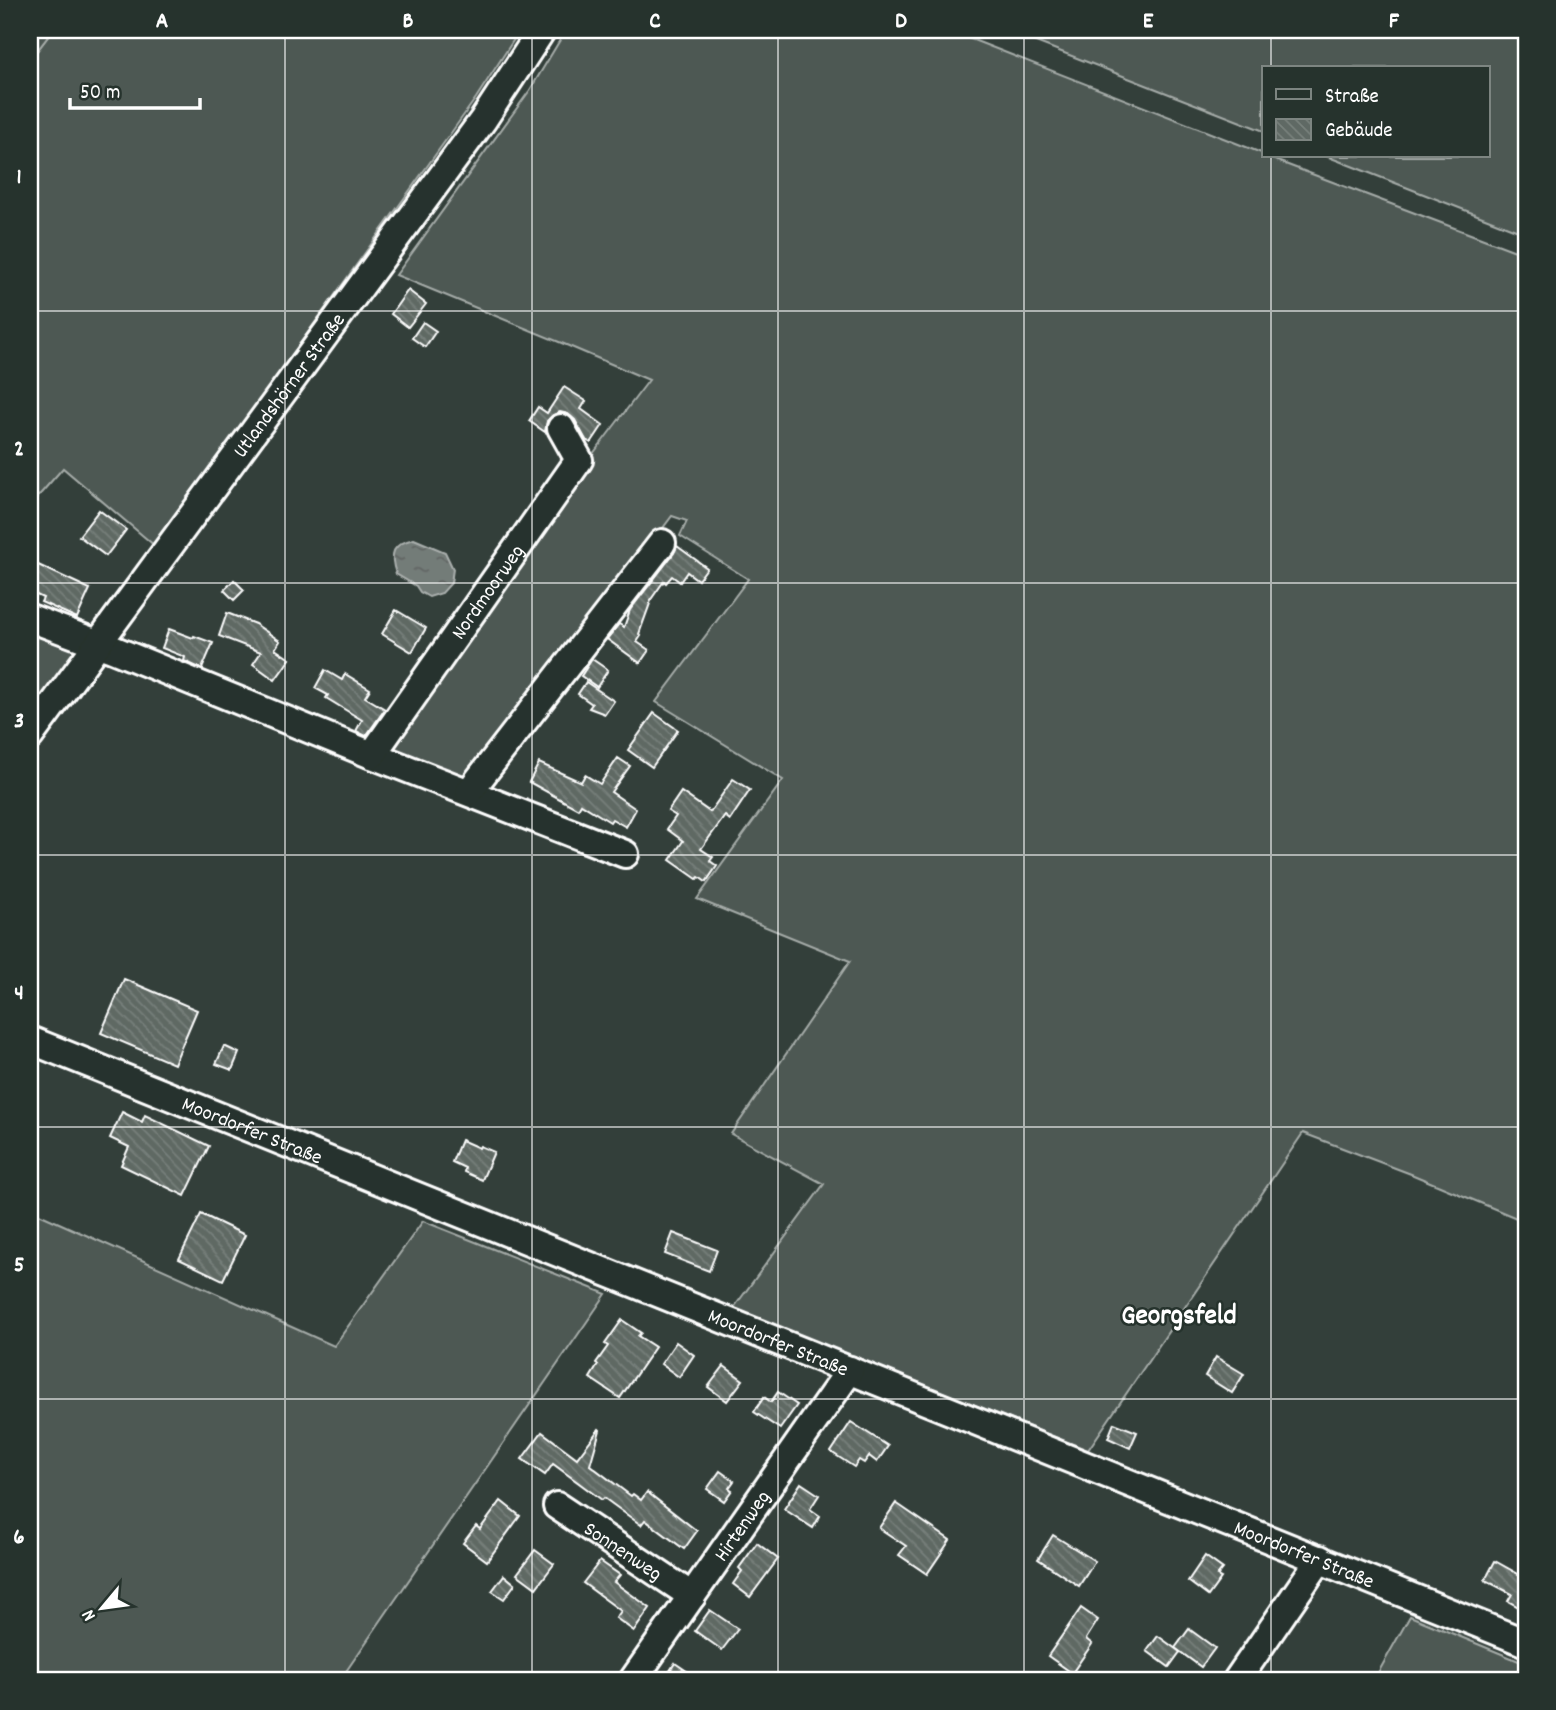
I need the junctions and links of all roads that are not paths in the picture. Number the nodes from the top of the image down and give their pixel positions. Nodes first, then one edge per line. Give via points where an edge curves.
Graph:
1 (542, 30) edge
2 (561, 428) dead end
3 (662, 543) dead end
4 (30, 618) edge
5 (98, 643) junction
6 (30, 736) edge
7 (372, 755) junction
8 (469, 792) junction
9 (625, 855) dead end
10 (30, 1040) edge
11 (850, 1370) junction
12 (557, 1506) dead end
13 (1320, 1559) junction
14 (692, 1596) junction
15 (1526, 1643) edge
16 (633, 1680) edge
17 (1237, 1680) edge

1 - 5 street, Utlandshörner Straße via 483,120
2 - 7 street, Nordmoorweg via 579,460
3 - 8 street
4 - 5 street
5 - 6 street, Utlandshörner Straße
5 - 7 street
7 - 8 street
8 - 9 street
10 - 11 street, Moordorfer Straße
11 - 13 street, Moordorfer Straße
11 - 14 street, Hirtenweg
12 - 14 street, Sonnenweg
13 - 15 street, Moordorfer Straße
13 - 17 street
14 - 16 street, Hirtenweg

